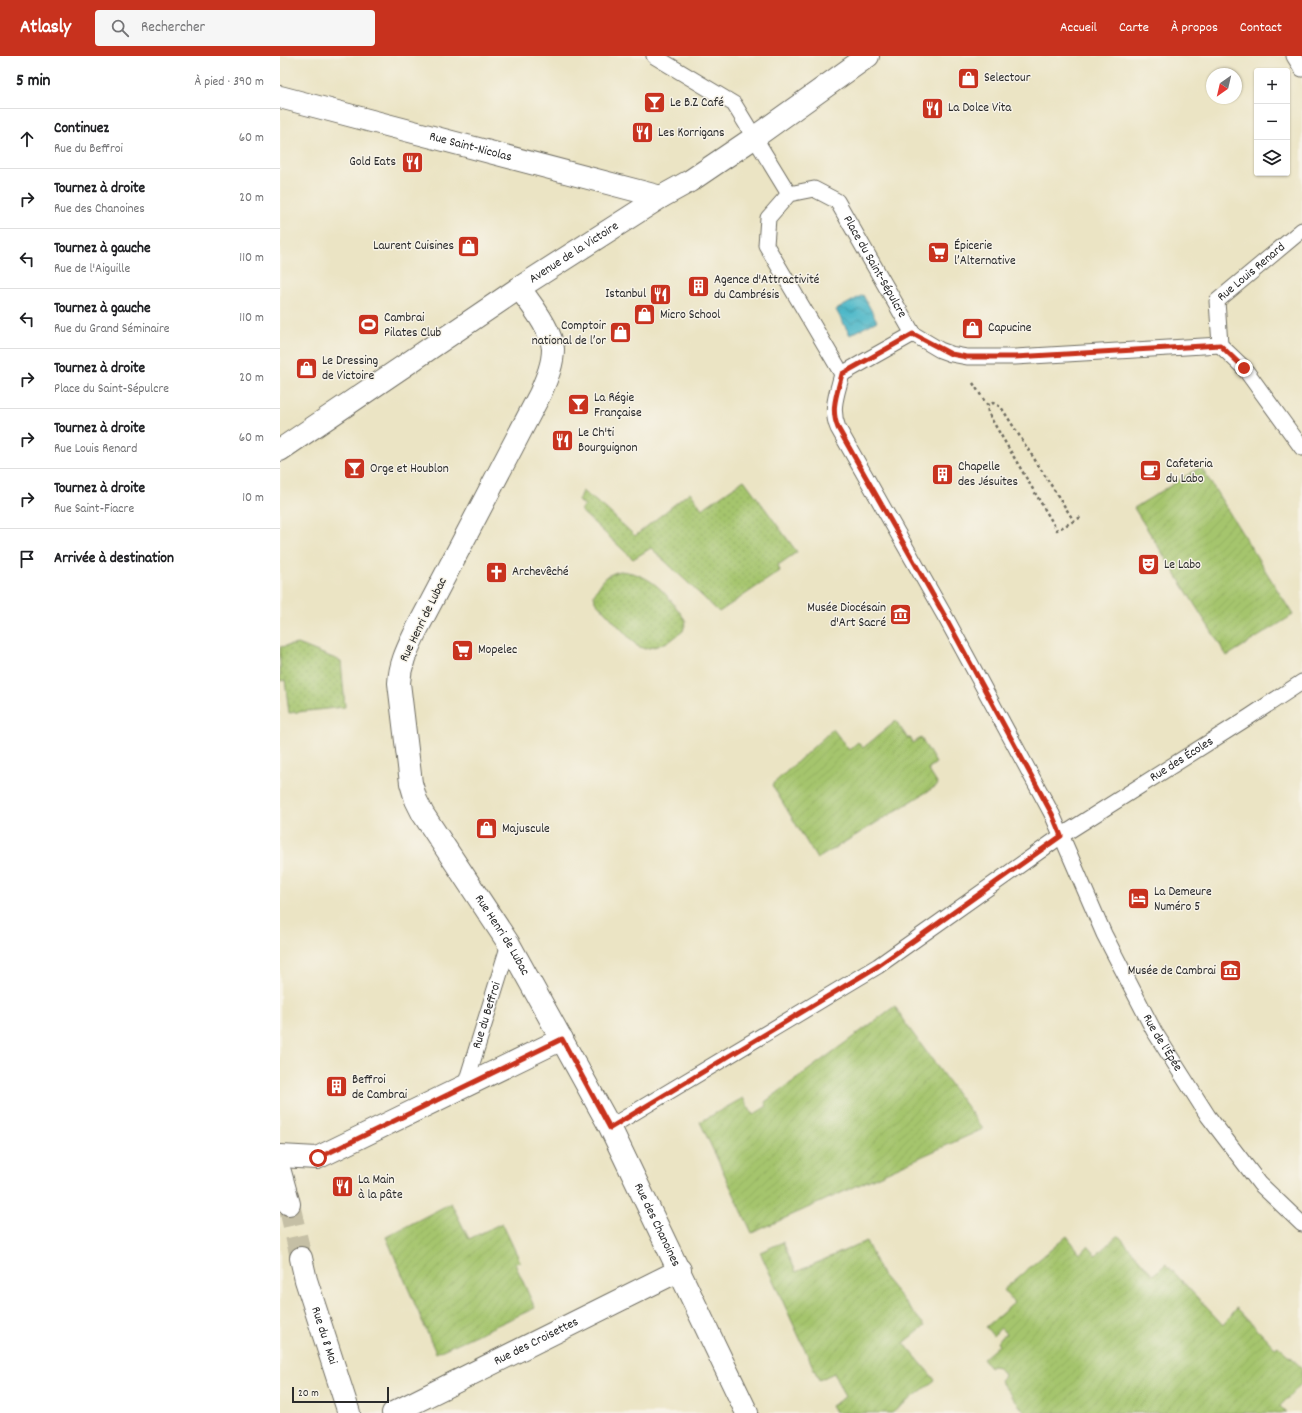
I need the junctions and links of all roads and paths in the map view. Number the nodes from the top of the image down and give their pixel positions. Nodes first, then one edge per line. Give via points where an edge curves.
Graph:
1 (654, 56) edge
2 (868, 56) edge
3 (1294, 56) edge
4 (1302, 69) edge
5 (280, 97) edge
6 (755, 137) junction
7 (789, 194) junction
8 (661, 197) junction
9 (1302, 230) edge
10 (519, 288) junction
11 (913, 334) junction
12 (1220, 345) junction
13 (842, 374) junction
14 (969, 377) dead end
15 (987, 405) junction
16 (1302, 448) edge
17 (280, 450) edge
18 (1081, 517) dead end
19 (1074, 521) junction
20 (1302, 682) edge
21 (1061, 836) junction
22 (509, 944) junction
23 (562, 1039) junction
24 (465, 1086) junction
25 (610, 1128) junction
26 (280, 1156) edge
27 (280, 1172) edge
28 (289, 1204) tunnel mouth
29 (1302, 1224) edge
30 (301, 1258) tunnel mouth
31 (680, 1270) junction
32 (349, 1413) edge
33 (393, 1413) edge
34 (747, 1413) edge

1 - 6 lane via 734,104
2 - 6 street, Avenue de la Victoire
3 - 4 lane
5 - 8 street, Rue Saint-Nicolas
6 - 7 lane
6 - 8 street, Avenue de la Victoire via 690,181
7 - 11 lane, Place du Saint-Sépulcre via 814,189 837,201
7 - 13 lane via 768,218 766,245
8 - 10 street, Avenue de la Victoire
9 - 12 lane, Rue Louis Renard via 1217,301
10 - 17 street, Avenue de la Victoire
10 - 22 street, Rue Henri de Lubac via 550,337 553,349 550,367 540,394 408,649 401,666 399,683 411,783 416,800
11 - 12 lane via 951,354 967,357 1015,357
11 - 13 lane, Place du Saint-Sépulcre
12 - 16 lane via 1244,368
13 - 21 lane, Rue de l'Épée via 833,413 838,428 954,633 1052,814
14 - 15 path
15 - 19 path via 993,403 1000,407
15 - 19 path via 992,420 1057,530
18 - 19 path
20 - 21 lane, Rue des Écoles
21 - 25 lane, Rue des Écoles via 878,966
21 - 29 lane, Rue de l'Épée via 1104,934 1154,1031 1208,1116 1260,1184
22 - 23 street, Rue Henri de Lubac
22 - 24 lane, Rue du Beffroi
23 - 24 street
23 - 25 street, Rue des Chanoines
24 - 26 street via 318,1158
25 - 31 street, Rue des Chanoines
27 - 28 street
30 - 32 street, Rue du 8 Mai
31 - 33 street, Rue des Croisettes
31 - 34 street, Rue des Chanoines

